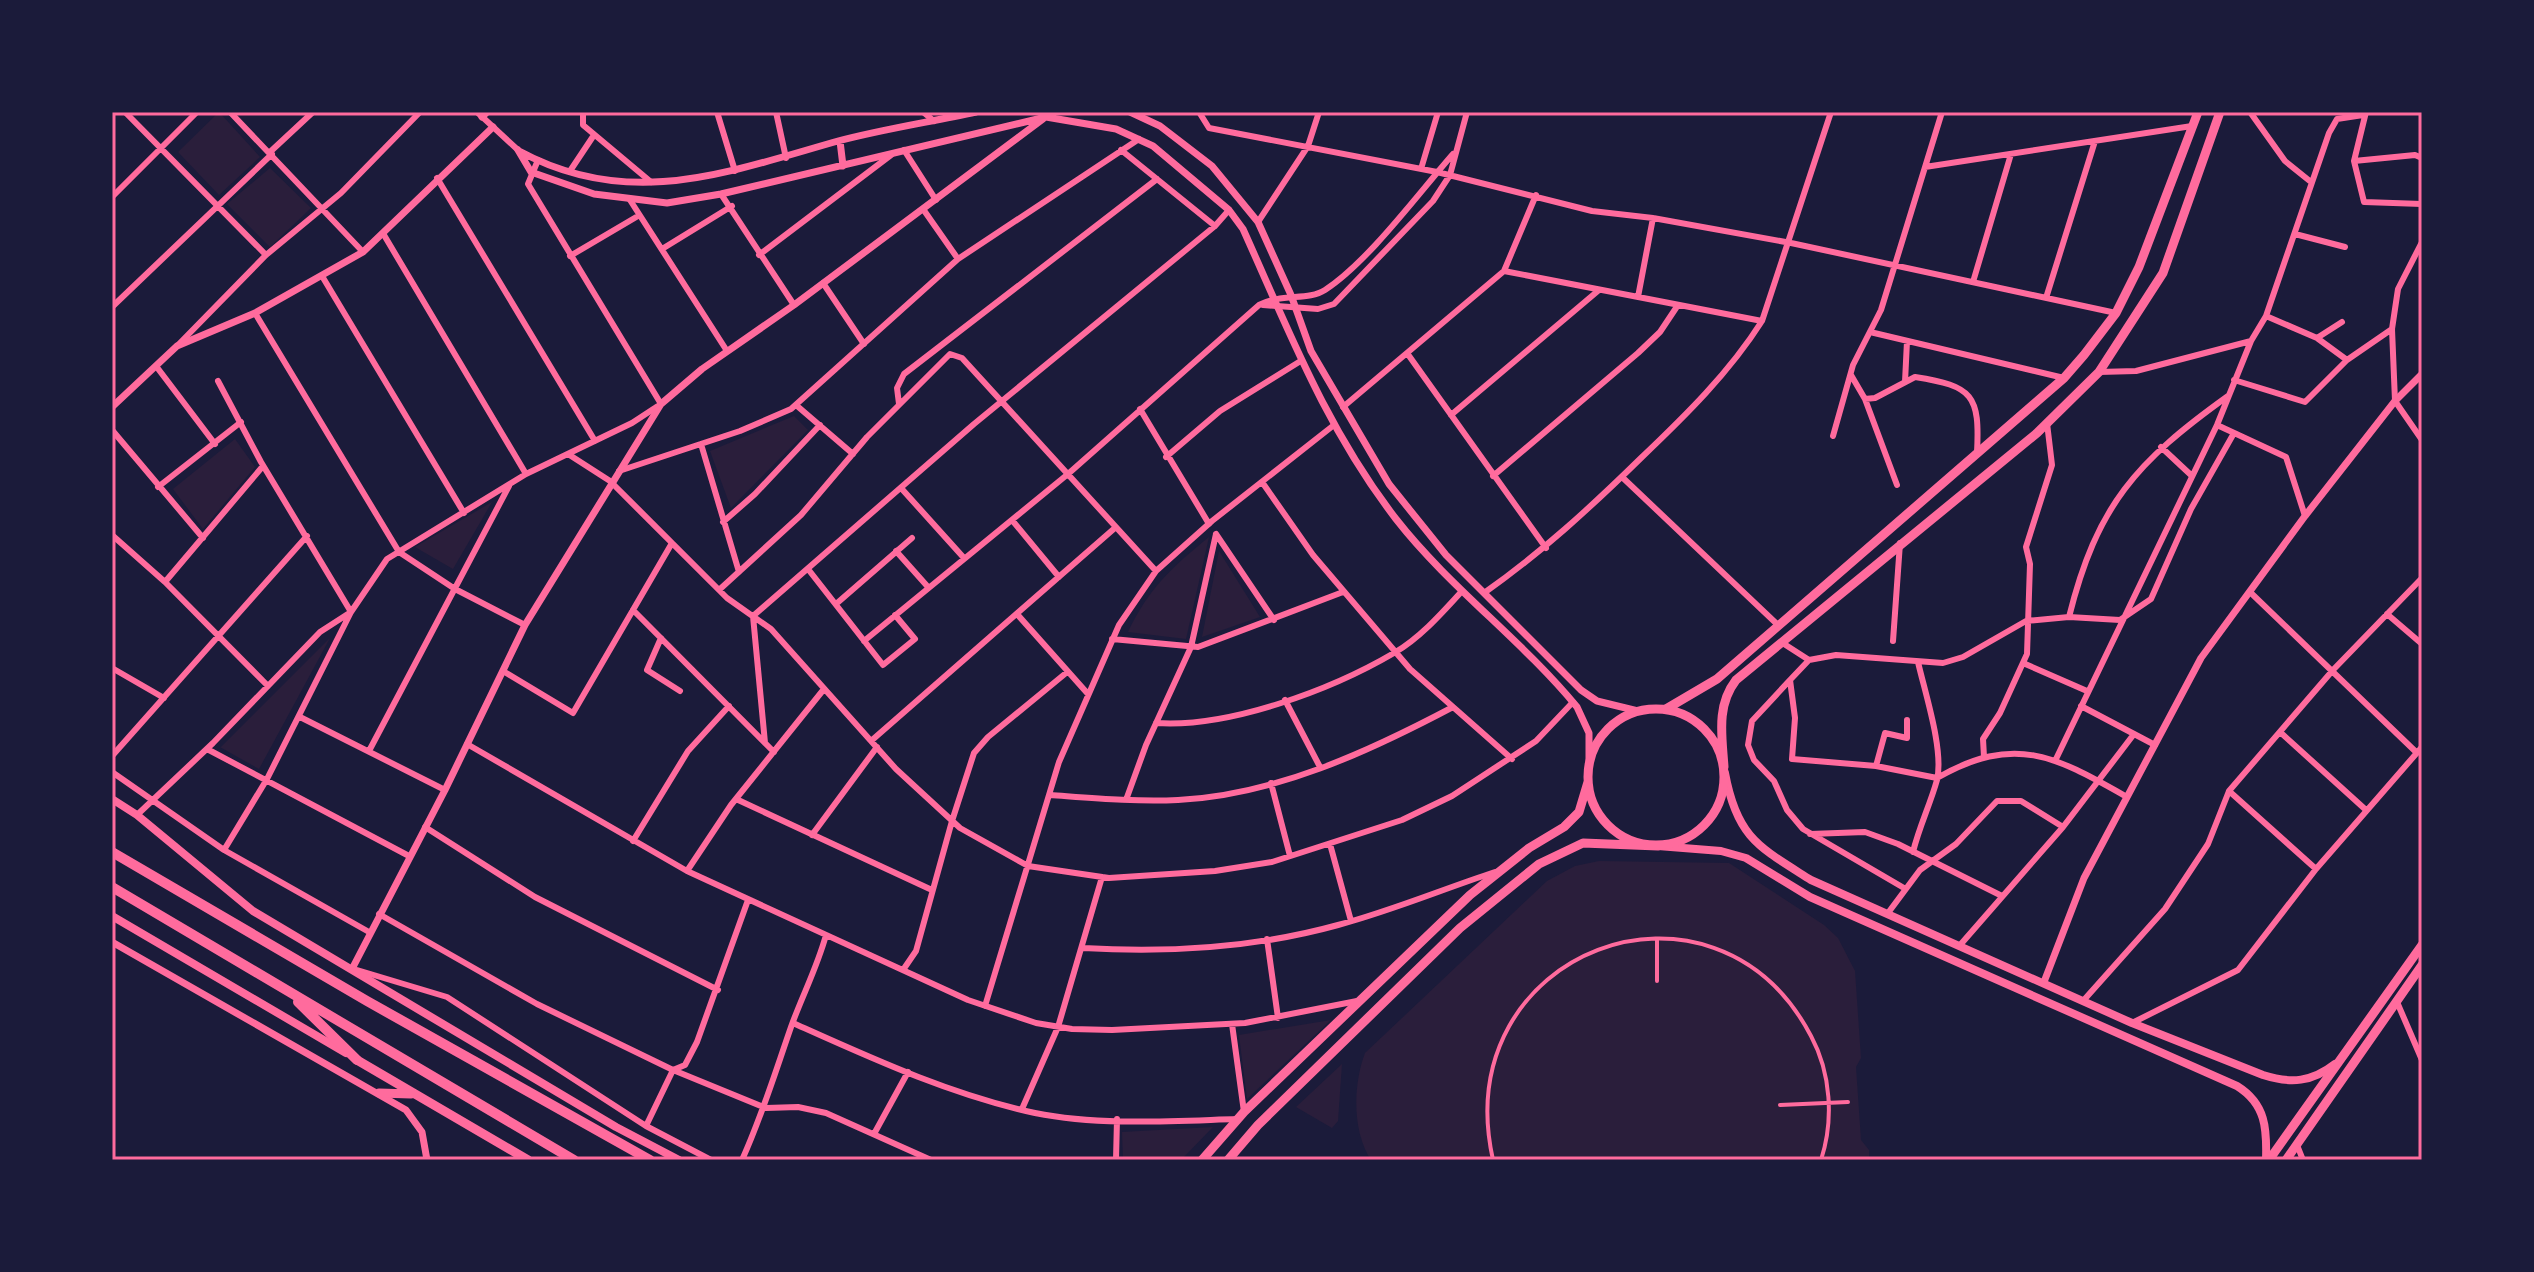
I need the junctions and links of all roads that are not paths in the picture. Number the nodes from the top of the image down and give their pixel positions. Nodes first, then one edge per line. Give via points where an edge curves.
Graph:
1 (125, 112) edge
2 (197, 112) edge
3 (230, 112) edge
4 (313, 112) edge
5 (420, 112) edge
6 (717, 112) edge
7 (776, 112) edge
8 (923, 112) edge
9 (976, 112) edge
10 (1130, 112) edge
11 (1199, 112) edge
12 (1319, 112) edge
13 (1426, 112) edge
14 (1467, 112) edge
15 (1831, 112) edge
16 (1942, 112) edge
17 (2198, 112) edge
18 (2220, 112) edge
19 (2250, 112) edge
20 (2338, 112) edge
21 (966, 113) edge
22 (2365, 113) edge
23 (482, 114) edge
24 (1437, 114) edge
25 (582, 115) edge
26 (1046, 117) junction
27 (934, 121) junction
28 (2192, 126) junction
29 (493, 127) junction
30 (2329, 133) junction
31 (594, 135) junction
32 (1140, 138) junction
33 (840, 141) junction
34 (2095, 141) junction
35 (1308, 146) junction
36 (162, 148) junction
37 (518, 150) junction
38 (904, 150) junction
39 (1121, 150) junction
40 (271, 153) junction
41 (894, 153) junction
42 (1453, 154) junction
43 (2011, 154) junction
44 (786, 158) junction
45 (2422, 158) edge
46 (538, 160) junction
47 (2354, 161) junction
48 (843, 166) junction
49 (1925, 167) junction
50 (1421, 169) junction
51 (570, 171) junction
52 (735, 171) junction
53 (531, 172) junction
54 (1437, 172) junction
55 (1450, 175) junction
56 (437, 178) junction
57 (1157, 179) junction
58 (2311, 182) junction
59 (654, 184) junction
60 (721, 194) junction
61 (1536, 195) junction
62 (112, 197) edge
63 (630, 200) junction
64 (936, 200) junction
65 (2422, 204) edge
66 (218, 205) junction
67 (732, 206) junction
68 (322, 207) junction
69 (923, 209) junction
70 (1229, 210) junction
71 (638, 216) junction
72 (1653, 218) junction
73 (1258, 222) junction
74 (1215, 226) junction
75 (2295, 234) junction
76 (384, 235) junction
77 (2422, 242) edge
78 (1791, 243) junction
79 (2345, 247) dead end
80 (662, 249) junction
81 (363, 252) junction
82 (266, 255) junction
83 (759, 255) junction
84 (570, 256) junction
85 (958, 259) junction
86 (1895, 265) junction
87 (1504, 271) junction
88 (322, 276) junction
89 (1973, 282) junction
90 (823, 283) junction
91 (1599, 290) junction
92 (1291, 295) junction
93 (1638, 297) junction
94 (2046, 298) junction
95 (1275, 301) junction
96 (794, 305) junction
97 (1678, 305) junction
98 (112, 307) edge
99 (1295, 309) junction
100 (255, 313) junction
101 (2116, 313) junction
102 (2266, 316) junction
103 (1762, 321) junction
104 (2342, 322) dead end
105 (2392, 329) junction
106 (1870, 332) junction
107 (2317, 338) junction
108 (1907, 341) junction
109 (2251, 341) junction
110 (864, 344) junction
111 (177, 346) junction
112 (727, 351) junction
113 (1407, 353) junction
114 (2347, 360) junction
115 (1299, 362) junction
116 (156, 366) junction
117 (2099, 372) junction
118 (2422, 374) edge
119 (1851, 375) junction
120 (2064, 378) junction
121 (2234, 380) junction
122 (218, 381) dead end
123 (1905, 382) junction
124 (112, 393) edge
125 (2228, 396) junction
126 (1865, 399) junction
127 (2395, 401) junction
128 (1001, 402) junction
129 (115, 404) edge
130 (661, 404) junction
131 (899, 404) junction
132 (796, 405) junction
133 (1343, 407) junction
134 (1140, 409) junction
135 (1451, 415) junction
136 (241, 422) junction
137 (2047, 423) junction
138 (820, 425) junction
139 (1334, 425) junction
140 (2217, 425) junction
141 (112, 430) edge
142 (2234, 433) junction
143 (1833, 436) dead end
144 (2422, 440) edge
145 (595, 441) junction
146 (215, 444) junction
147 (701, 444) junction
148 (2161, 447) junction
149 (1977, 453) junction
150 (568, 454) junction
151 (853, 454) junction
152 (1166, 457) junction
153 (263, 466) junction
154 (616, 472) junction
155 (526, 474) junction
156 (1068, 474) junction
157 (1493, 476) junction
158 (2192, 476) junction
159 (1622, 477) junction
160 (610, 481) junction
161 (1262, 482) junction
162 (510, 484) junction
163 (1897, 485) dead end
164 (158, 487) junction
165 (901, 488) junction
166 (464, 513) junction
167 (2305, 516) junction
168 (1012, 520) junction
169 (723, 522) junction
170 (1209, 524) junction
171 (1116, 527) junction
172 (1216, 534) junction
173 (112, 535) edge
174 (307, 536) junction
175 (203, 538) junction
176 (912, 538) dead end
177 (672, 543) junction
178 (1900, 543) junction
179 (1546, 548) junction
180 (896, 551) junction
181 (399, 552) junction
182 (964, 558) junction
183 (808, 569) junction
184 (1156, 571) junction
185 (739, 572) junction
186 (1059, 577) junction
187 (2422, 578) edge
188 (165, 582) junction
189 (928, 587) junction
190 (455, 589) junction
191 (719, 590) junction
192 (1462, 591) junction
193 (1343, 592) junction
194 (1484, 593) junction
195 (2251, 593) junction
196 (836, 604) junction
197 (633, 610) junction
198 (351, 612) junction
199 (1017, 614) junction
200 (2387, 614) junction
201 (895, 615) junction
202 (753, 616) junction
203 (2069, 617) junction
204 (1274, 620) junction
205 (2120, 620) junction
206 (2026, 621) junction
207 (525, 625) junction
208 (1778, 625) junction
209 (219, 636) junction
210 (661, 638) junction
211 (1112, 639) junction
212 (864, 641) junction
213 (1893, 641) dead end
214 (1781, 642) junction
215 (2422, 644) edge
216 (1191, 647) junction
217 (1396, 653) junction
218 (1809, 660) junction
219 (1918, 662) junction
220 (2023, 663) junction
221 (112, 668) edge
222 (2333, 670) junction
223 (503, 671) junction
224 (1066, 673) junction
225 (1790, 680) junction
226 (268, 686) junction
227 (824, 689) junction
228 (680, 691) dead end
229 (2087, 691) junction
230 (1088, 694) junction
231 (164, 698) junction
232 (1285, 700) junction
233 (1573, 702) junction
234 (729, 706) junction
235 (2081, 706) junction
236 (1453, 707) junction
237 (1666, 709) junction
238 (1638, 711) junction
239 (300, 717) junction
240 (1907, 720) dead end
241 (1156, 723) junction
242 (2280, 732) junction
243 (2134, 734) junction
244 (871, 741) junction
245 (765, 743) junction
246 (467, 744) junction
247 (2155, 745) junction
248 (877, 747) junction
249 (207, 749) junction
250 (2419, 749) edge
251 (369, 751) junction
252 (774, 752) junction
253 (112, 756) edge
254 (1984, 757) junction
255 (1512, 759) junction
256 (2056, 759) junction
257 (1589, 762) junction
258 (1876, 766) junction
259 (1320, 767) junction
260 (1724, 770) junction
261 (112, 772) edge
262 (1937, 778) junction
263 (267, 779) junction
264 (2097, 780) junction
265 (1588, 782) junction
266 (1271, 783) junction
267 (445, 790) junction
268 (2229, 791) junction
269 (1050, 795) junction
270 (2127, 797) junction
271 (112, 799) edge
272 (736, 799) junction
273 (151, 800) junction
274 (1126, 800) junction
275 (2366, 810) junction
276 (137, 815) junction
277 (952, 821) junction
278 (425, 827) junction
279 (2063, 827) junction
280 (1810, 834) junction
281 (812, 835) junction
282 (633, 841) junction
283 (1330, 844) junction
284 (1658, 846) junction
285 (224, 850) junction
286 (112, 852) edge
287 (1913, 852) junction
288 (409, 856) junction
289 (1290, 856) junction
290 (1929, 860) junction
291 (1028, 866) junction
292 (1502, 869) junction
293 (2316, 869) junction
294 (687, 871) junction
295 (1102, 877) junction
296 (112, 887) edge
297 (1904, 888) junction
298 (932, 890) junction
299 (2000, 895) junction
300 (748, 900) junction
301 (1888, 913) junction
302 (379, 914) junction
303 (112, 916) edge
304 (1351, 921) junction
305 (369, 932) junction
306 (826, 935) junction
307 (1267, 939) junction
308 (1657, 939) junction
309 (112, 942) edge
310 (1961, 944) junction
311 (2422, 945) edge
312 (1083, 948) junction
313 (2422, 965) edge
314 (352, 969) junction
315 (903, 970) junction
316 (1657, 981) dead end
317 (2044, 982) junction
318 (286, 989) junction
319 (718, 990) junction
320 (1357, 1001) junction
321 (2083, 1001) junction
322 (2397, 1002) junction
323 (985, 1006) junction
324 (1278, 1018) junction
325 (793, 1023) junction
326 (2132, 1023) junction
327 (1232, 1024) junction
328 (1058, 1027) junction
329 (2195, 1049) junction
330 (2420, 1050) edge
331 (2345, 1055) junction
332 (357, 1060) junction
333 (2422, 1060) edge
334 (2187, 1065) junction
335 (673, 1070) junction
336 (908, 1072) junction
337 (379, 1093) junction
338 (415, 1094) junction
339 (1848, 1102) dead end
340 (1828, 1103) junction
341 (1780, 1105) dead end
342 (766, 1108) junction
343 (1022, 1109) junction
344 (1241, 1115) junction
345 (1117, 1119) junction
346 (646, 1126) junction
347 (874, 1134) junction
348 (2297, 1145) junction
349 (427, 1160) edge
350 (528, 1160) edge
351 (574, 1160) edge
352 (650, 1160) edge
353 (679, 1160) edge
354 (711, 1160) edge
355 (742, 1160) edge
356 (931, 1160) edge
357 (1116, 1160) edge
358 (1202, 1160) edge
359 (1228, 1160) edge
360 (1493, 1160) edge
361 (1821, 1160) edge
362 (2268, 1160) edge
363 (2286, 1160) edge
364 (2303, 1160) edge

1 - 36 street
2 - 36 street
3 - 40 street
4 - 40 street
5 - 68 street
6 - 52 street
7 - 44 street
8 - 27 street
9 - 21 street
10 - 73 street via 1160,126 1212,166
11 - 35 street via 1209,128
12 - 35 street
13 - 24 street
14 - 42 street
15 - 78 street
16 - 49 street
17 - 28 main road
18 - 117 main road via 2163,273
19 - 58 street via 2285,161
20 - 30 street
21 - 27 street
22 - 30 street via 2337,119
22 - 47 street
23 - 29 street
24 - 50 street
25 - 31 street
26 - 32 street
26 - 38 street
26 - 64 street
27 - 33 street
28 - 34 street
28 - 101 main road via 2164,208
29 - 37 street
29 - 56 street
30 - 58 street
31 - 51 street
31 - 59 street
32 - 39 street
32 - 70 street
33 - 44 street
33 - 48 street
34 - 43 street
34 - 94 street
35 - 50 street
35 - 73 street
36 - 62 street
36 - 66 street
37 - 46 street
37 - 53 street
38 - 41 street
38 - 64 street
39 - 57 street
39 - 85 street
40 - 66 street
40 - 68 street
41 - 48 street
41 - 83 street
42 - 54 street
42 - 55 street
43 - 49 street
43 - 89 street
44 - 52 street
45 - 47 street
46 - 51 street
46 - 53 street
47 - 65 street via 2364,202
48 - 60 street
49 - 86 street
50 - 54 street
51 - 59 street via 608,181
52 - 59 street
53 - 63 street via 594,194
53 - 84 street via 528,184
54 - 55 street
54 - 92 street via 1324,291
55 - 61 street
55 - 99 street via 1433,201 1334,304
56 - 76 street
56 - 145 street
57 - 74 street
57 - 131 street via 904,374 897,388
58 - 75 street
60 - 63 street via 667,203
60 - 67 street
61 - 72 street via 1592,211
61 - 87 street
63 - 71 street
64 - 69 street
66 - 82 street
66 - 98 street
67 - 80 street
67 - 83 street
68 - 81 street
68 - 82 street
69 - 85 street
69 - 90 street
70 - 74 street
70 - 95 street
71 - 80 street
71 - 84 street
72 - 78 street
72 - 93 street
73 - 92 street
74 - 128 street
75 - 79 street
75 - 102 street
76 - 81 street
76 - 155 street
77 - 105 street via 2398,289
78 - 86 street
78 - 103 street
80 - 112 street
81 - 88 street
82 - 111 street
83 - 96 street
84 - 130 street
85 - 110 street
86 - 89 street
86 - 106 street
87 - 91 street
87 - 113 street
88 - 100 street
88 - 166 street
89 - 94 street
90 - 96 street
90 - 110 street
91 - 93 street
91 - 135 street
92 - 95 street
92 - 99 street
93 - 97 street
94 - 101 street
95 - 99 street
95 - 115 street
95 - 134 street via 1259,305
96 - 112 street
97 - 103 street
97 - 157 street via 1638,353
99 - 133 street via 1311,351
100 - 111 street
100 - 181 street
101 - 120 main road
102 - 107 street
102 - 109 street
103 - 159 street via 1744,351 1695,406
104 - 107 street
105 - 114 street
105 - 127 street
106 - 108 street
106 - 119 street
107 - 114 street
108 - 120 street
108 - 123 street
109 - 117 street via 2136,371
109 - 121 street
110 - 132 street
111 - 116 street
112 - 130 street
113 - 133 street
113 - 135 street
114 - 121 street via 2305,402
115 - 139 street
115 - 152 street via 1220,411
116 - 129 street
116 - 146 street
117 - 137 main road
118 - 127 street
119 - 126 street
119 - 143 street
120 - 149 main road
121 - 125 street
122 - 136 street
123 - 126 street
123 - 149 street via 1915,377 1963,389 1978,407
124 - 129 street
125 - 140 street
125 - 148 street
126 - 163 street
127 - 144 street
127 - 167 street
128 - 131 street via 962,358 950,354
128 - 156 street
128 - 165 street
130 - 145 street
130 - 154 street
131 - 151 street
132 - 138 street
132 - 147 street
133 - 194 street via 1413,515
134 - 152 street
134 - 156 street
135 - 157 street
136 - 146 street
136 - 153 street
137 - 178 main road
137 - 206 street via 2052,465 2026,547
138 - 151 street
138 - 169 street
139 - 161 street
139 - 192 street via 1396,518
140 - 142 street
140 - 158 street
141 - 164 street
142 - 167 street via 2286,457
142 - 205 street via 2191,509 2151,599
145 - 150 street
146 - 164 street
147 - 154 street
147 - 169 street
148 - 158 street
148 - 203 street via 2100,523
149 - 208 main road
150 - 155 street
150 - 160 street
151 - 185 street via 801,515
152 - 170 street
153 - 174 street
153 - 175 street
154 - 160 street
155 - 162 street
156 - 168 street
156 - 171 street
157 - 179 street
158 - 205 street
159 - 179 street
159 - 208 street
160 - 177 street
160 - 207 street
161 - 170 street
161 - 193 street
162 - 166 street
162 - 190 street
164 - 175 street
165 - 182 street
165 - 183 street
166 - 181 street
167 - 195 street
168 - 182 street
168 - 186 street
169 - 185 street
170 - 172 street
170 - 184 street
171 - 184 street
171 - 186 street
172 - 204 street
172 - 216 street
173 - 188 street
174 - 198 street
174 - 209 street
175 - 188 street
176 - 180 street
177 - 191 street
177 - 197 street
178 - 213 street
178 - 214 main road
179 - 194 street
180 - 189 street
180 - 196 street
181 - 190 street
181 - 198 street via 387,559
182 - 189 street
183 - 196 street
183 - 202 street
184 - 211 street
185 - 191 street
186 - 199 street
187 - 200 street
188 - 209 street
189 - 201 street
190 - 207 street
190 - 251 street
191 - 202 street
192 - 217 street
192 - 233 street
193 - 204 street
193 - 217 street
194 - 238 street via 1581,690 1597,701
195 - 222 street
195 - 247 street via 2201,658
196 - 212 street
197 - 210 street
197 - 223 street via 573,713
198 - 226 street via 320,632
198 - 239 street
199 - 224 street
199 - 244 street
200 - 215 street
200 - 222 street
201 - 212 street
201 - 212 street via 915,639 883,665
202 - 227 street
202 - 245 street
203 - 205 street
203 - 206 street
204 - 216 street
205 - 229 street
206 - 219 street via 1954,661
206 - 220 street
207 - 223 street
208 - 237 main road via 1707,687
209 - 226 street
209 - 231 street
210 - 228 street via 647,670
210 - 234 street
211 - 216 street
211 - 230 street
214 - 218 street
214 - 260 main road via 1736,680 1726,696 1721,726
216 - 241 street
217 - 232 street
217 - 236 street
218 - 219 street via 1836,655
218 - 225 street
219 - 262 street
220 - 229 street
220 - 254 street via 1983,739
221 - 231 street
222 - 242 street
222 - 250 street
223 - 246 street
224 - 230 street
224 - 277 street via 974,753
225 - 258 street via 1795,718 1792,759
225 - 280 street via 1756,715 1748,745 1792,817
226 - 249 street
227 - 244 street
227 - 252 street
229 - 235 street
230 - 269 street
231 - 253 street
232 - 241 street via 1211,721
232 - 259 street
233 - 255 street
233 - 257 street via 1589,733
234 - 245 street
234 - 282 street via 688,751
235 - 243 street
235 - 256 street
236 - 255 street
236 - 259 street via 1383,744
237 - 238 main road
237 - 260 main road via 1683,714 1711,735
238 - 257 main road via 1606,730
239 - 251 street
239 - 263 street
240 - 258 street via 1907,738 1885,733
241 - 274 street
242 - 268 street
242 - 275 street
243 - 247 street
243 - 264 street
244 - 248 street
245 - 252 street
246 - 267 street
246 - 282 street
247 - 270 street
248 - 277 street
248 - 281 street
249 - 263 street
249 - 273 street
250 - 275 street
251 - 267 street
252 - 272 street
254 - 256 street via 2027,754
254 - 262 street
255 - 283 street via 1414,814
256 - 264 street
257 - 265 main road
258 - 262 street
259 - 266 street
260 - 284 main road via 1720,803 1702,828
260 - 301 main road via 1737,820 1768,853 1811,880
261 - 273 street
262 - 287 street
263 - 285 street
263 - 288 street
264 - 270 street
264 - 279 street
265 - 284 main road via 1595,807 1611,828 1625,838
265 - 292 main road via 1579,812
266 - 274 street via 1214,796
266 - 289 street
267 - 278 street
268 - 293 street
268 - 321 street via 2208,844 2165,909
269 - 274 street
269 - 291 street
270 - 317 street via 2084,878
271 - 276 main road
272 - 281 street
272 - 294 street
273 - 276 street
273 - 285 street
275 - 293 street
276 - 314 main road via 253,911
277 - 291 street
277 - 298 street
278 - 288 street
278 - 319 street via 535,897
279 - 290 street via 2025,802 2003,799 1956,844
279 - 299 street
280 - 287 street via 1865,832
280 - 297 street
281 - 298 street
282 - 294 street
283 - 289 street
283 - 304 street
284 - 334 main road via 1746,858 1810,897
284 - 359 main road via 1583,843 1558,852 1519,879 1460,928
285 - 305 street
286 - 352 highway
287 - 290 street
288 - 302 street
289 - 295 street via 1215,871
290 - 297 street
290 - 299 street
291 - 295 street
291 - 323 street
292 - 304 street
292 - 320 main road
293 - 326 street via 2238,970
294 - 300 street
295 - 312 street
296 - 318 highway
297 - 301 street
298 - 315 street via 916,951
299 - 310 street
300 - 306 street
300 - 319 street
301 - 310 main road
302 - 305 street
302 - 335 street via 537,1004
303 - 332 main road
304 - 307 street
305 - 314 street
306 - 315 street
306 - 325 street
307 - 312 street via 1148,952
307 - 324 street
308 - 316 street
308 - 340 street via 1719,951 1751,966 1778,988 1817,1046
308 - 360 street via 1616,944 1582,956 1527,998 1507,1027 1490,1071 1486,1129
309 - 337 street
310 - 317 main road
311 - 331 main road
312 - 328 street
313 - 322 main road
314 - 346 street via 447,997
314 - 353 main road
315 - 323 street
317 - 321 main road
318 - 332 highway
318 - 351 highway
319 - 335 street via 685,1065
320 - 324 street
320 - 344 main road
321 - 326 main road
322 - 330 street
322 - 348 main road
323 - 328 street
324 - 327 street
325 - 336 street
325 - 342 street
326 - 329 main road
327 - 328 street
327 - 344 street
328 - 343 street
329 - 331 main road via 2294,1082 2317,1076
329 - 334 main road
330 - 333 street
331 - 362 main road
332 - 338 main road
334 - 362 main road via 2237,1086 2255,1100 2267,1130
335 - 342 street
335 - 346 street
336 - 343 street
336 - 347 street
337 - 338 main road
337 - 349 street via 412,1115 422,1132
338 - 350 main road
339 - 340 street
340 - 341 street
340 - 361 street
342 - 347 street via 826,1113
342 - 355 street
343 - 345 street
344 - 345 street
344 - 358 main road
345 - 357 street
346 - 354 street
347 - 356 street
348 - 363 main road
348 - 364 street

